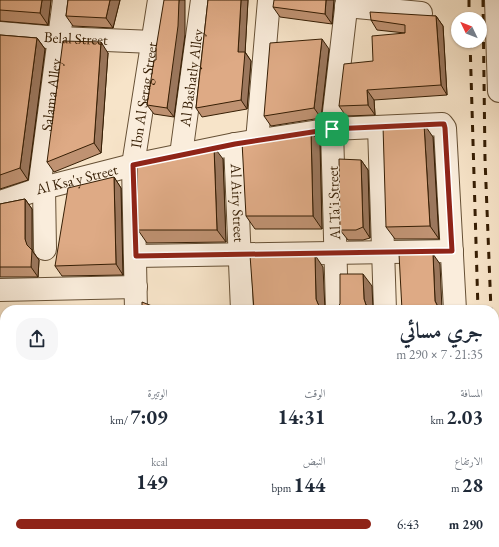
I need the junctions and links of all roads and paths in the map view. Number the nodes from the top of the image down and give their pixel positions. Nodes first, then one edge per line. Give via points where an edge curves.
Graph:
1 (64, 0) edge
2 (159, 0) edge
3 (202, 0) edge
4 (269, 0) edge
5 (496, 0) edge
6 (347, 3) edge
7 (421, 13) dead end
8 (0, 33) edge
9 (59, 38) junction
10 (152, 42) junction
11 (498, 42) edge
12 (499, 91) edge
13 (379, 127) junction
14 (332, 129) junction
15 (257, 141) junction
16 (235, 144) junction
17 (181, 155) junction
18 (133, 165) junction
19 (41, 188) junction
20 (0, 202) edge
21 (44, 249) dead end
22 (452, 251) junction
23 (335, 253) junction
24 (383, 253) junction
25 (240, 255) junction
26 (136, 256) junction
27 (136, 287) junction
28 (0, 290) edge
29 (136, 305) edge
30 (242, 305) edge
31 (337, 305) edge
32 (385, 305) edge
33 (455, 305) edge

1 - 9 street, Salama Alley
2 - 10 street, Ibn Al Serag Street
3 - 17 street, Al Bashatly Alley
4 - 15 street
5 - 11 street
6 - 7 street
6 - 14 street, Al Ta'i Street
8 - 9 street, Belal Street
9 - 10 street, Belal Street
9 - 19 street, Salama Alley
10 - 18 street, Ibn Al Serag Street
11 - 12 street
13 - 14 street, Al Ksa'y Street
13 - 22 street, Al Ksa'y Street via 444,124
13 - 24 street
14 - 15 street, Al Ksa'y Street
14 - 23 street, Al Ta'i Street
15 - 16 street, Al Ksa'y Street
16 - 17 street, Al Ksa'y Street
16 - 25 street, Al Airy Street
17 - 18 street, Al Ksa'y Street
18 - 19 street, Al Ksa'y Street
18 - 26 street, Ibn Al Serag Street
19 - 20 street, Al Ksa'y Street
19 - 21 street, Salama Alley
22 - 24 street
22 - 33 street
23 - 24 street
23 - 25 street
23 - 31 street, Al Ta'i Street
24 - 32 street
25 - 26 street
25 - 30 street, Al Airy Street
26 - 27 street, Ibn Al Serag Street
27 - 28 street
27 - 29 street, Ibn Al Serag Street

